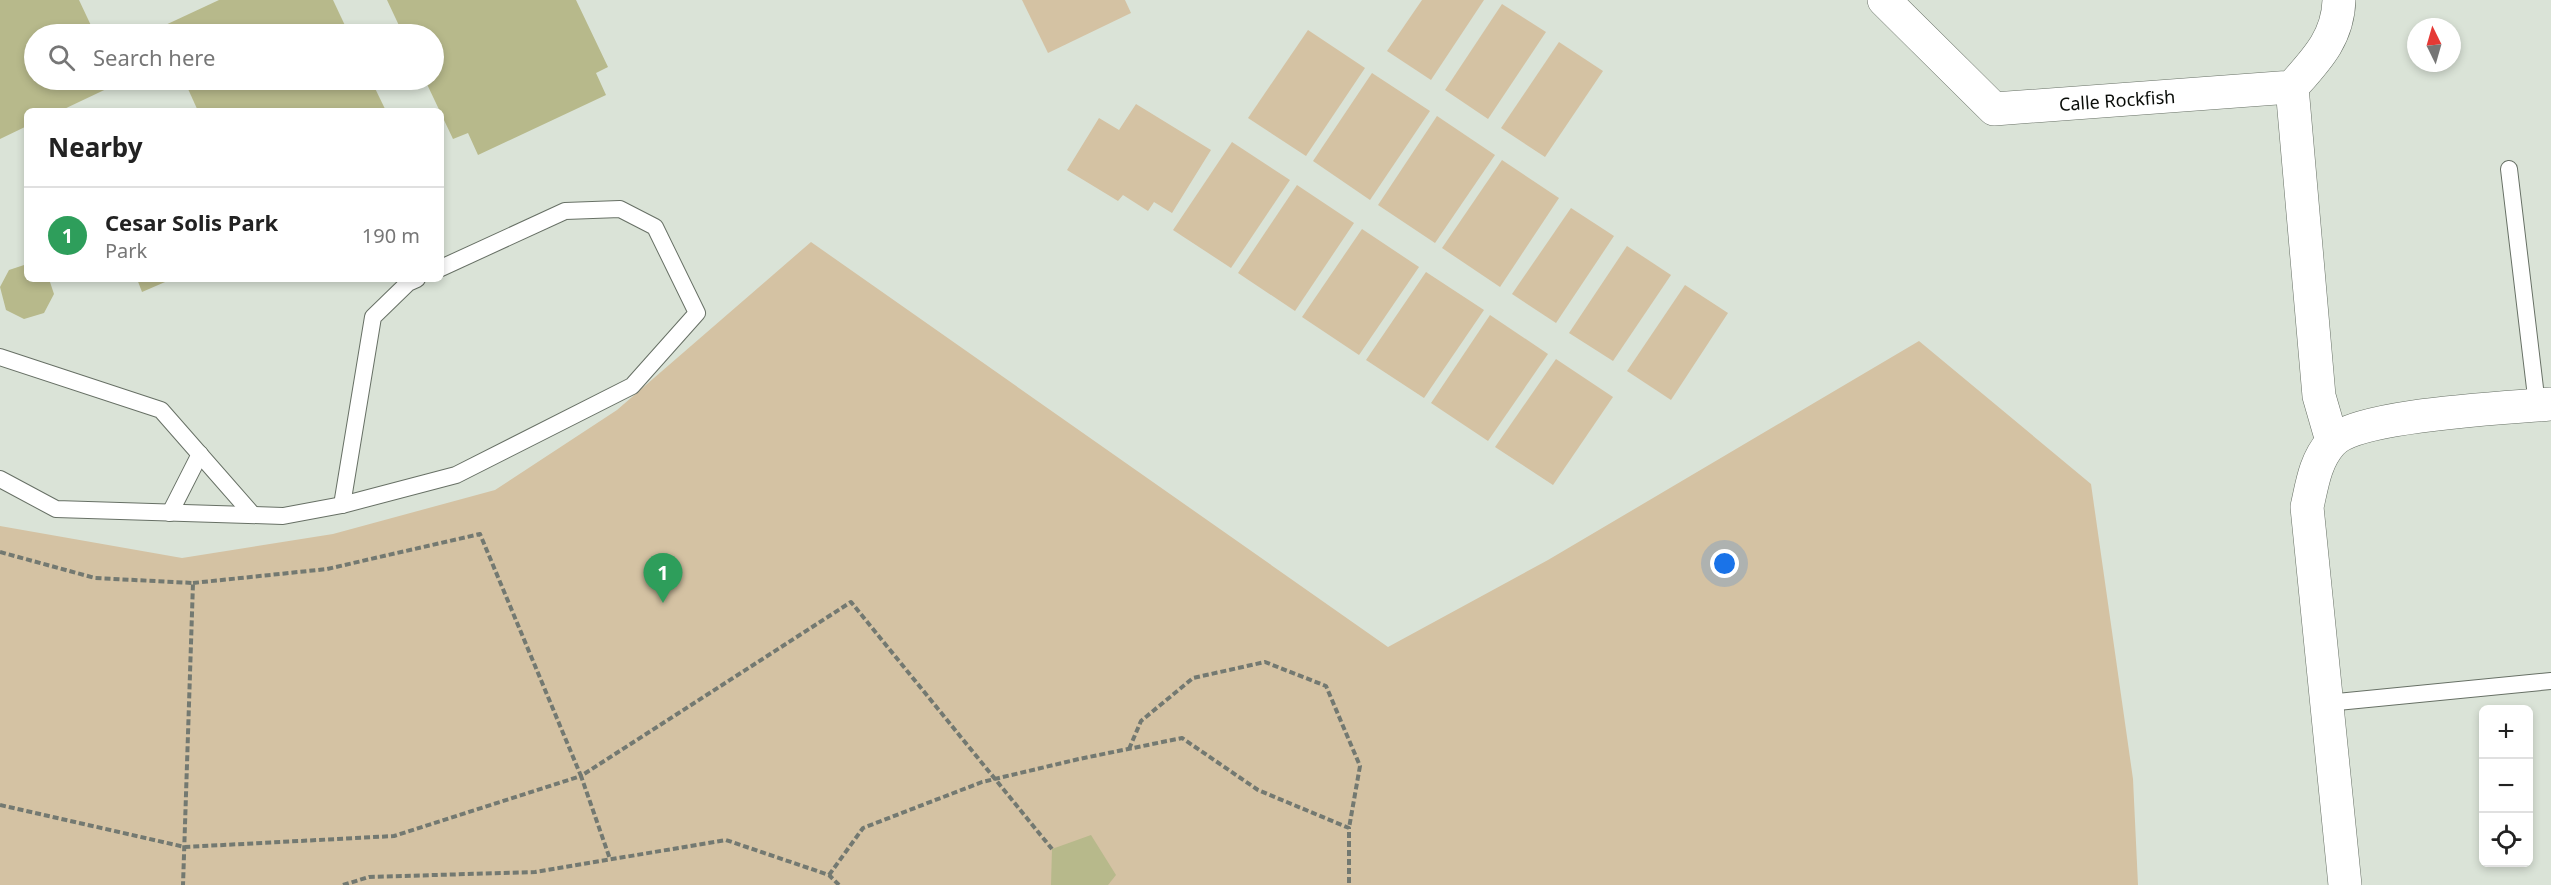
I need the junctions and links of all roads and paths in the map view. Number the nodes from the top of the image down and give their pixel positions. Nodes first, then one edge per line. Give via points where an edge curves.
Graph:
1 (1884, 0) edge
2 (2339, 0) edge
3 (2292, 87) junction
4 (2509, 169) dead end
5 (444, 267) edge
6 (410, 282) edge
7 (0, 357) edge
8 (2544, 404) edge
9 (2332, 441) junction
10 (200, 454) junction
11 (0, 479) edge
12 (342, 505) junction
13 (170, 513) junction
14 (253, 515) junction
15 (0, 552) edge
16 (193, 583) junction
17 (2551, 681) edge
18 (2326, 702) junction
19 (1129, 749) junction
20 (581, 776) junction
21 (994, 779) junction
22 (0, 805) edge
23 (1349, 828) junction
24 (185, 847) junction
25 (1052, 849) dead end
26 (610, 859) junction
27 (829, 875) junction
28 (183, 885) edge
29 (343, 885) edge
30 (839, 885) edge
31 (1349, 885) edge
32 (2345, 885) edge

1 - 3 street, Calle Rockfish via 1994,109
2 - 3 street via 2339,13 2326,47
3 - 9 street via 2319,396
4 - 8 lane
5 - 12 lane via 565,211 620,209 655,227 698,313 632,386 456,475
6 - 12 lane via 373,316
7 - 10 lane via 161,410
8 - 9 street via 2412,417 2355,429
9 - 18 street via 2317,464 2307,507
10 - 13 lane
10 - 14 lane
11 - 13 lane via 56,509
12 - 14 lane via 283,516
13 - 14 lane
15 - 16 path via 95,578
16 - 20 path via 327,569 480,534
16 - 24 path
17 - 18 lane
18 - 32 street
19 - 21 path
19 - 23 path via 1182,738 1258,790
19 - 23 path via 1141,721 1193,678 1265,662 1326,686 1360,766
20 - 21 path via 851,602
20 - 24 path via 394,836
20 - 26 path
21 - 25 path
21 - 27 path via 862,828
22 - 24 path
23 - 31 path
24 - 28 path
26 - 27 path via 726,840
26 - 29 path via 535,872 369,877
27 - 30 path

